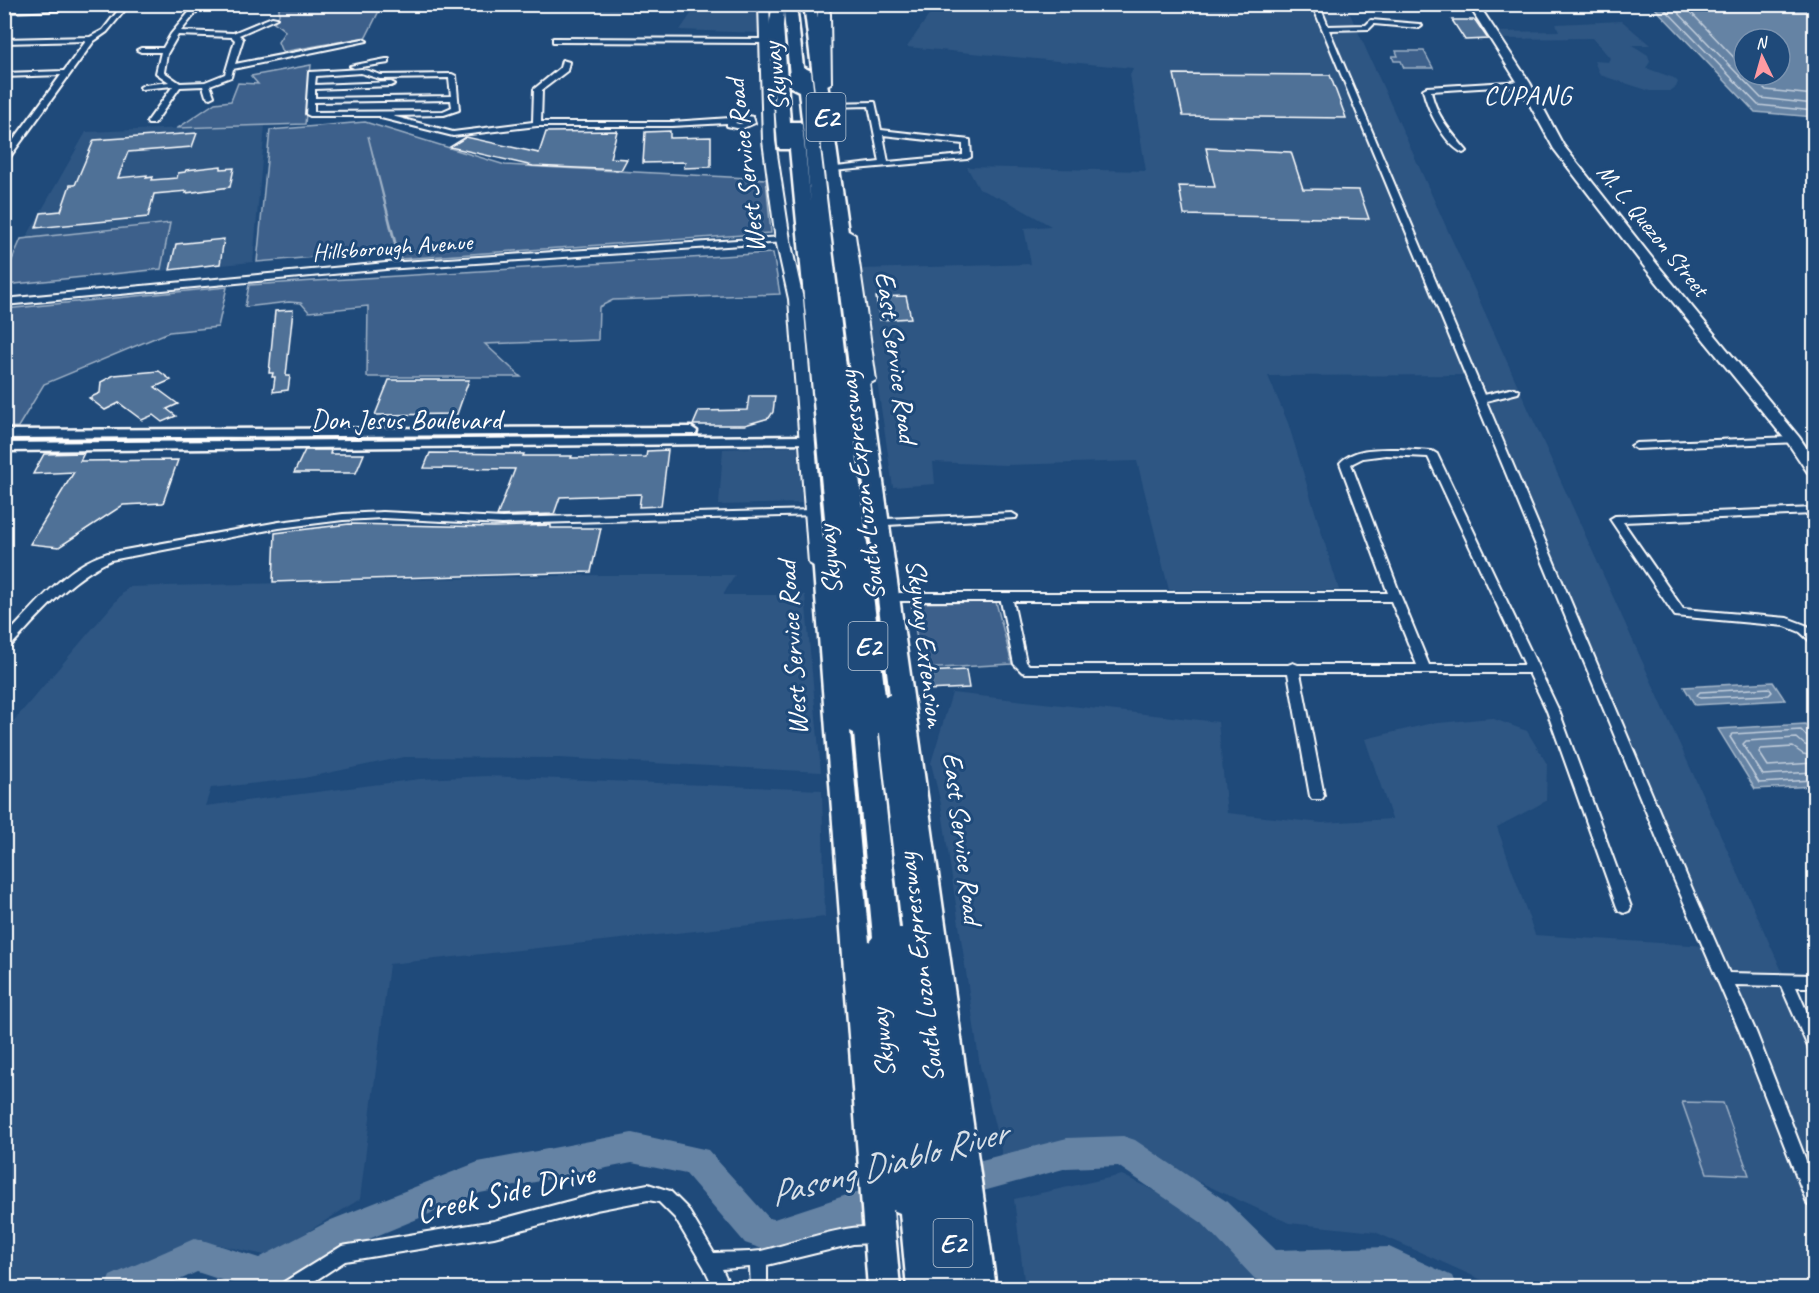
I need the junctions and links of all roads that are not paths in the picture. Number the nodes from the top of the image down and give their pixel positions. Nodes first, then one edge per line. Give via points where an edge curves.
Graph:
1 (245, 4) edge
2 (764, 4) edge
3 (781, 4) edge
4 (790, 4) edge
5 (796, 4) edge
6 (804, 4) edge
7 (810, 4) edge
8 (823, 4) edge
9 (1315, 4) edge
10 (1473, 4) edge
11 (126, 5) edge
12 (199, 5) edge
13 (48, 7) edge
14 (4, 10) edge
15 (273, 18) dead end
16 (1419, 26) dead end
17 (1326, 28) junction
18 (177, 33) junction
19 (234, 35) junction
20 (91, 39) junction
21 (556, 40) dead end
22 (4, 41) edge
23 (360, 42) dead end
24 (763, 42) junction
25 (141, 50) dead end
26 (165, 50) junction
27 (386, 61) dead end
28 (565, 62) dead end
29 (232, 67) junction
30 (362, 68) junction
31 (65, 74) junction
32 (4, 75) edge
33 (1524, 83) junction
34 (175, 84) junction
35 (206, 84) junction
36 (453, 84) junction
37 (144, 87) dead end
38 (311, 87) junction
39 (210, 96) dead end
40 (455, 98) junction
41 (312, 100) junction
42 (829, 105) junction
43 (378, 113) junction
44 (409, 114) junction
45 (396, 121) junction
46 (768, 121) junction
47 (151, 122) dead end
48 (537, 124) junction
49 (878, 132) junction
50 (1463, 151) dead end
51 (4, 159) edge
52 (885, 165) junction
53 (836, 169) junction
54 (783, 240) junction
55 (4, 302) edge
56 (1514, 391) dead end
57 (1481, 399) junction
58 (4, 434) edge
59 (807, 435) junction
60 (538, 437) junction
61 (1794, 440) junction
62 (1636, 446) dead end
63 (4, 447) edge
64 (1815, 470) edge
65 (1815, 511) edge
66 (813, 513) junction
67 (1011, 516) dead end
68 (887, 522) junction
69 (899, 597) junction
70 (1006, 597) junction
71 (1395, 597) junction
72 (1815, 638) edge
73 (4, 646) edge
74 (1293, 667) junction
75 (1533, 669) junction
76 (1425, 670) junction
77 (1317, 796) dead end
78 (1624, 907) dead end
79 (1724, 980) junction
80 (1815, 981) edge
81 (1787, 982) junction
82 (1815, 1044) edge
83 (1815, 1200) edge
84 (872, 1227) junction
85 (759, 1259) junction
86 (710, 1261) junction
87 (290, 1288) edge
88 (722, 1288) edge
89 (759, 1288) edge
90 (877, 1288) edge
91 (884, 1288) edge
92 (913, 1288) edge
93 (923, 1288) edge
94 (940, 1288) edge
95 (959, 1288) edge
96 (980, 1288) edge
97 (991, 1288) edge

1 - 12 street
2 - 24 main road, West Service Road
3 - 91 highway, E2 via 776,26 786,164 799,261
3 - 92 highway, South Luzon Expressway / E2
4 - 93 highway, Skyway / E2
5 - 94 highway, Skyway / E2
6 - 95 highway, South Luzon Expressway / E2
7 - 96 highway, Skyway Extension / E2
8 - 42 main road, East Service Road via 827,24 824,74
9 - 17 street
10 - 33 main road, M. L. Quezon Street
11 - 13 street
11 - 20 street via 105,31
12 - 18 street
13 - 14 street
15 - 19 street
16 - 17 street via 1371,22 1369,27
17 - 57 street
18 - 19 street
18 - 26 street
19 - 29 street via 239,39
20 - 22 street
20 - 31 street
21 - 24 street
23 - 29 street
24 - 46 main road, West Service Road
25 - 26 street
26 - 34 street via 160,72
27 - 30 street
28 - 48 street via 564,69 538,89
29 - 35 street via 225,78
30 - 36 street via 380,76 452,76
30 - 38 street via 312,75
31 - 32 street
31 - 51 street
33 - 50 street via 1427,89 1450,138
33 - 61 main road, M. L. Quezon Street via 1558,146
34 - 35 street
34 - 37 street
34 - 47 street
35 - 39 street
36 - 38 street
36 - 40 street
38 - 41 street
40 - 41 street
40 - 44 street via 456,108 444,113
41 - 43 street via 310,114
42 - 49 street via 872,104
42 - 53 main road, East Service Road
43 - 44 street
43 - 45 street
44 - 45 street
45 - 48 street via 453,134
46 - 48 street via 744,127
46 - 54 main road, West Service Road
49 - 52 street
49 - 52 street via 968,142 967,157
52 - 53 street
53 - 68 main road, East Service Road
54 - 55 street, Hillsborough Avenue via 386,266
54 - 59 main road, West Service Road via 796,299
56 - 57 street
57 - 79 street
58 - 60 street, Don Jesus Boulevard
59 - 60 street, Don Jesus Boulevard
59 - 66 main road, West Service Road
60 - 63 street, Don Jesus Boulevard
61 - 62 street
61 - 64 main road, M. L. Quezon Street
65 - 72 street via 1615,519 1679,613 1787,622
66 - 73 street via 502,520 383,515 279,525 88,564 68,578
66 - 84 main road, West Service Road
67 - 68 street
68 - 69 main road, East Service Road
69 - 70 street
69 - 97 main road, East Service Road
70 - 71 street
70 - 74 street via 1020,664 1026,669
71 - 75 street via 1345,463 1363,453 1432,454
71 - 76 street
74 - 76 street
74 - 77 street
75 - 76 street
75 - 78 street via 1564,740
79 - 81 street
79 - 83 street
80 - 81 street
81 - 82 street
84 - 85 street via 854,1236
84 - 90 main road, West Service Road
85 - 86 street
85 - 89 street
86 - 87 street, Creek Side Drive via 681,1213 664,1196 648,1192 494,1229 342,1254
86 - 88 street, Creek Side Drive

